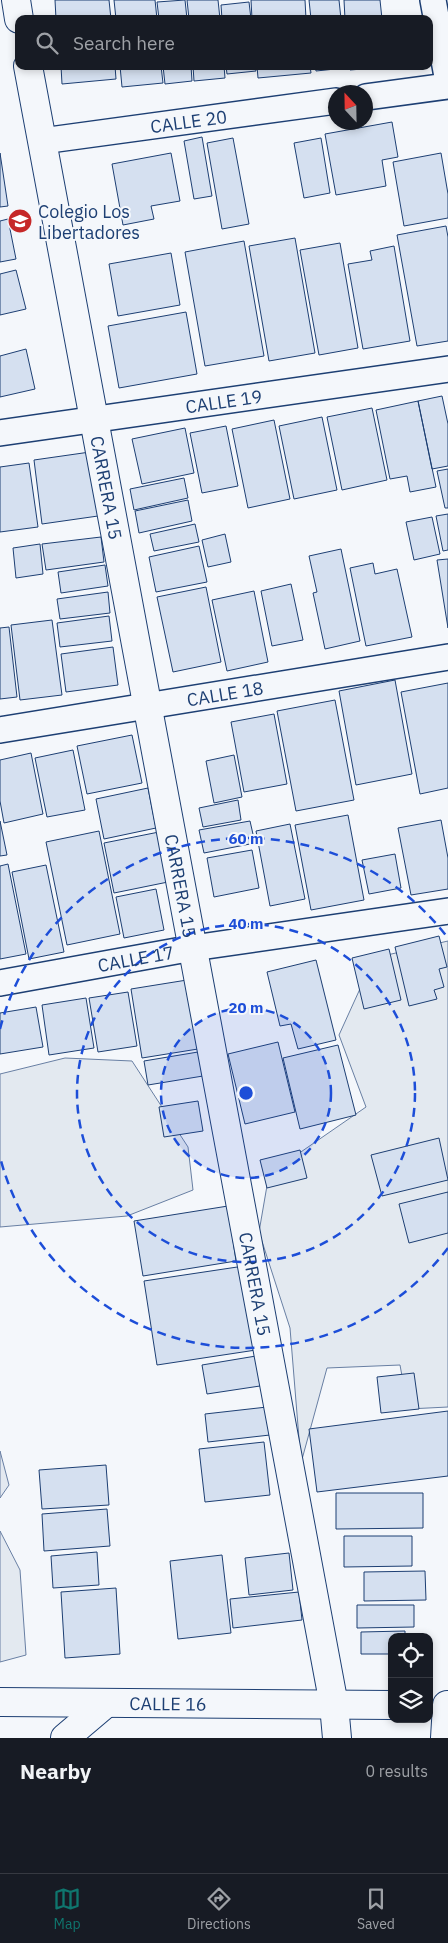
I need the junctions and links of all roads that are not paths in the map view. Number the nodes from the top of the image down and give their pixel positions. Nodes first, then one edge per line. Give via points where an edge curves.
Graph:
1 (16, 0) edge
2 (433, 0) edge
3 (18, 15) edge
4 (29, 70) edge
5 (448, 82) edge
6 (448, 86) edge
7 (373, 96) edge
8 (328, 102) edge
9 (42, 141) junction
10 (448, 370) edge
11 (94, 420) junction
12 (0, 433) edge
13 (448, 657) edge
14 (148, 707) junction
15 (0, 730) edge
16 (448, 912) edge
17 (193, 948) junction
18 (0, 983) edge
19 (0, 1702) edge
20 (105, 1704) junction
21 (334, 1705) junction
22 (388, 1705) edge
23 (441, 1705) edge
24 (64, 1738) edge
25 (337, 1738) edge
26 (445, 1738) edge

1 - 3 street
2 - 5 street
4 - 9 street, CARRERA 15
6 - 7 street
8 - 9 street, CALLE 20
9 - 11 street, CARRERA 15
10 - 11 street, CALLE 19
11 - 12 street, CALLE 19
11 - 14 street, CARRERA 15
13 - 14 street, CALLE 18
14 - 15 street, CALLE 18
14 - 17 street, CARRERA 15
16 - 17 street, CALLE 17
17 - 18 street, CALLE 17
17 - 21 street, CARRERA 15
19 - 20 street, CALLE 16
20 - 21 street, CALLE 16
20 - 24 street
21 - 22 street, CALLE 16
21 - 25 street, CARRERA 15
23 - 26 street

